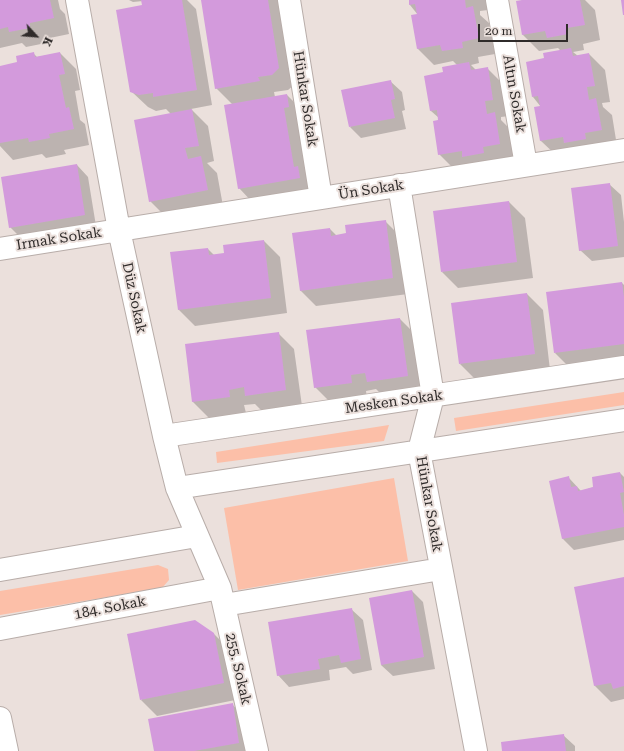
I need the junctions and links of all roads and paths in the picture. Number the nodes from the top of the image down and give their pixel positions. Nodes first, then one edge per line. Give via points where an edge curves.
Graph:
1 (77, 0) edge
2 (289, 0) edge
3 (497, 0) edge
4 (624, 150) edge
5 (526, 165) junction
6 (400, 185) junction
7 (321, 198) junction
8 (118, 230) junction
9 (0, 249) edge
10 (624, 367) edge
11 (432, 396) junction
12 (624, 420) edge
13 (164, 436) junction
14 (419, 451) junction
15 (177, 488) junction
16 (197, 536) junction
17 (441, 569) junction
18 (0, 570) edge
19 (222, 596) junction
20 (0, 629) edge
21 (0, 718) edge
22 (7, 751) edge
23 (257, 751) edge
24 (476, 751) edge

1 - 8 street, Düz Sokak
2 - 7 street, Hünkar Sokak
3 - 5 street, Altın Sokak
4 - 5 street, Ün Sokak
5 - 6 street, Ün Sokak
6 - 7 street, Ün Sokak
6 - 11 street, Hünkar Sokak
7 - 8 street, Ün Sokak
8 - 9 street, Irmak Sokak
8 - 13 street, Düz Sokak
10 - 11 street, Mesken Sokak
11 - 13 street, Mesken Sokak
11 - 14 street, Hünkar Sokak
12 - 14 street
13 - 15 street, Düz Sokak
14 - 15 street
14 - 17 street, Hünkar Sokak
15 - 16 street, Düz Sokak
16 - 18 street
16 - 19 street, Düz Sokak
17 - 19 street, 184. Sokak
17 - 24 street, Hünkar Sokak
19 - 20 street, 184. Sokak
19 - 23 street, 255. Sokak
21 - 22 street

